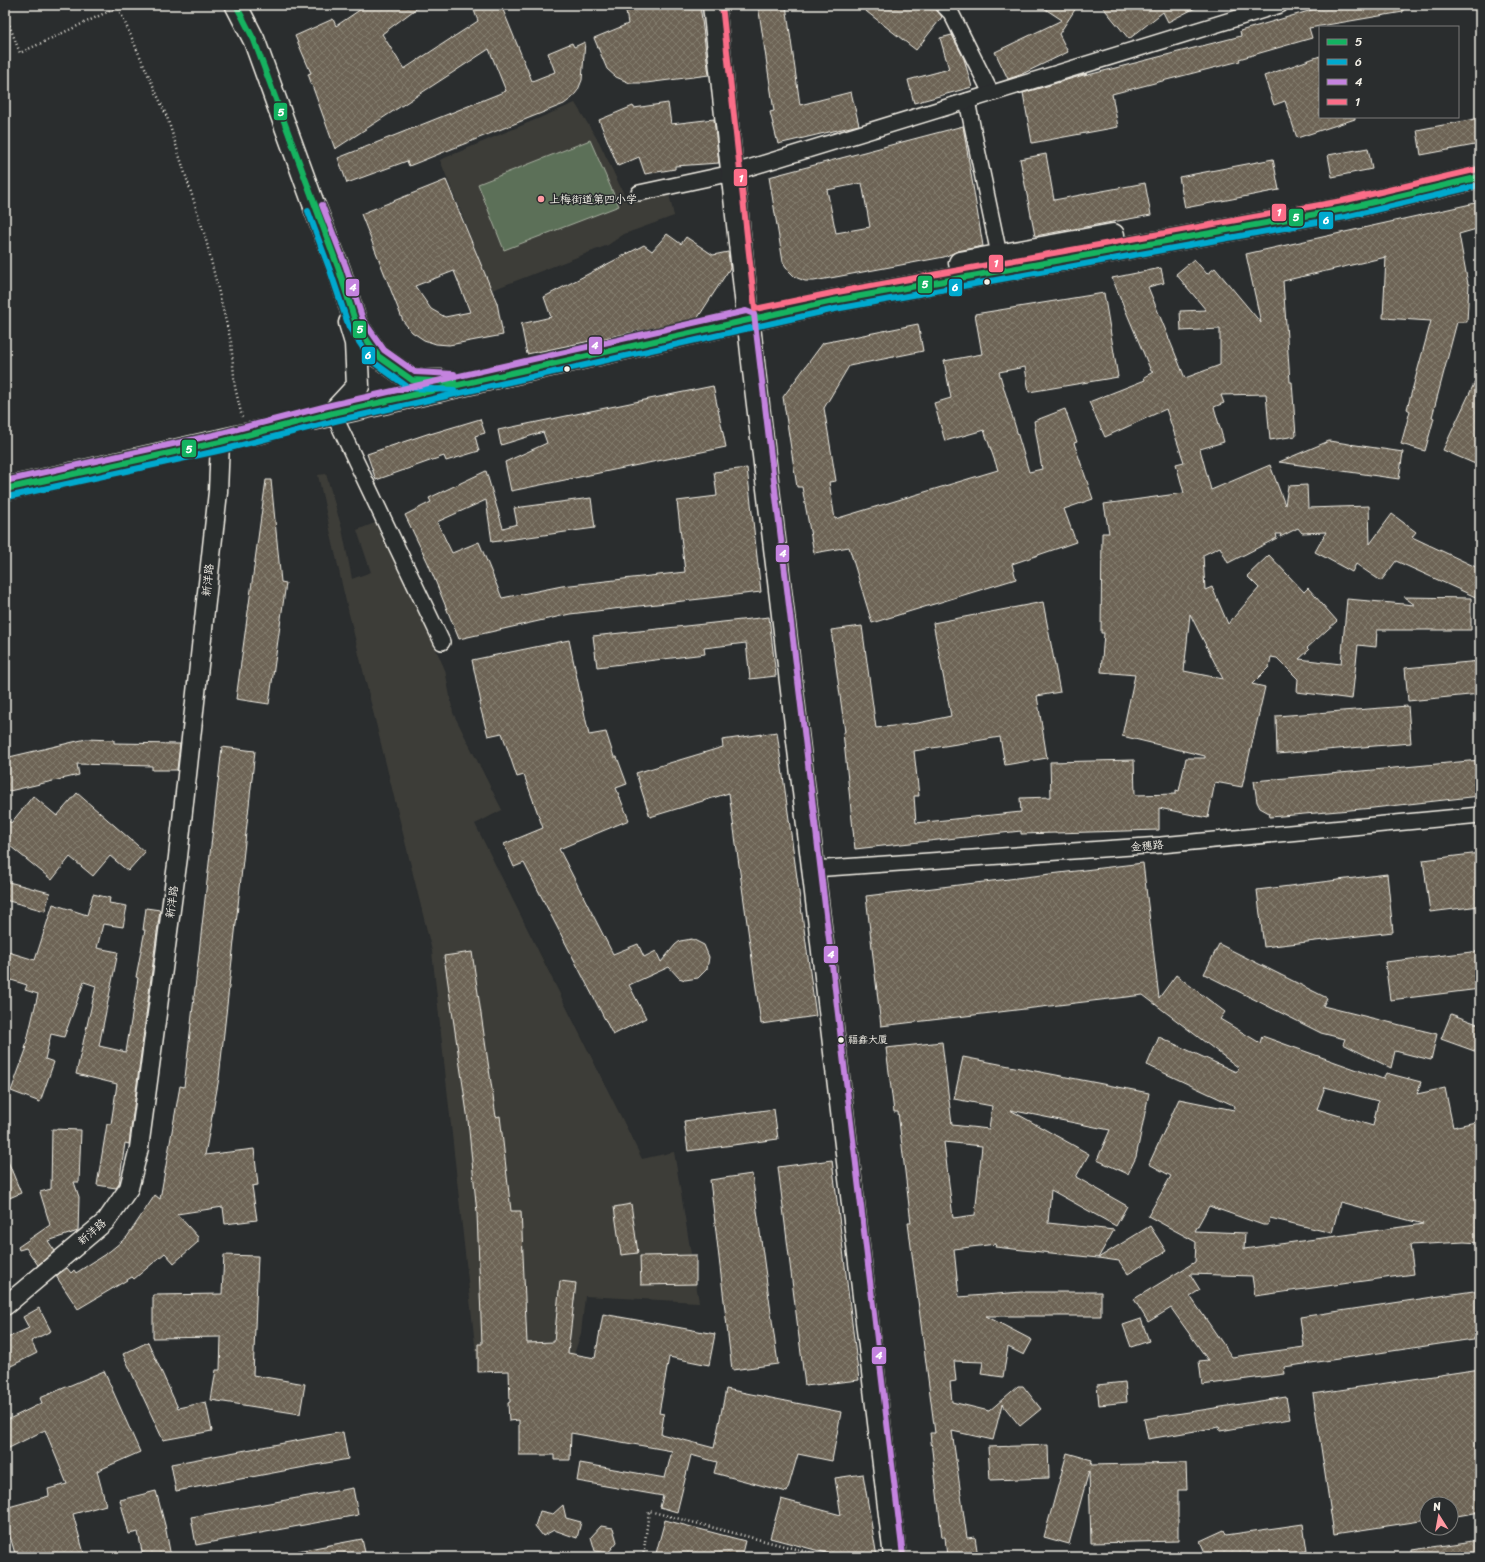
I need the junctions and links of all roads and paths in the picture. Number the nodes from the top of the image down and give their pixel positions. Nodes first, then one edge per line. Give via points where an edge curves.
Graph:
1 (236, 5) edge
2 (714, 5) edge
3 (943, 5) edge
4 (1280, 5) edge
5 (117, 6) edge
6 (5, 14) edge
7 (992, 93) junction
8 (967, 101) junction
9 (1480, 162) edge
10 (732, 173) junction
11 (1480, 177) edge
12 (638, 193) dead end
13 (1343, 202) junction
14 (314, 208) junction
15 (1001, 263) junction
16 (748, 313) junction
17 (470, 382) junction
18 (333, 413) junction
19 (312, 419) tunnel mouth
20 (243, 423) dead end
21 (264, 432) tunnel mouth
22 (220, 442) junction
23 (5, 489) edge
24 (442, 642) dead end
25 (1480, 815) edge
26 (813, 869) junction
27 (5, 1306) edge
28 (643, 1557) edge
29 (827, 1557) edge
30 (895, 1557) edge

1 - 14 main road via 254,40
2 - 10 main road
3 - 7 street via 951,13
4 - 7 street
5 - 6 path via 20,54
5 - 20 path via 167,116 205,236 231,342 235,387
7 - 8 street
8 - 10 street
8 - 15 street
9 - 13 main road
10 - 12 street
10 - 16 main road
11 - 13 main road
13 - 15 main road
14 - 17 main road via 339,270 356,324 378,356 412,380
14 - 18 main road via 356,343 358,386
15 - 16 main road via 832,301
16 - 17 main road
16 - 26 main road
17 - 18 main road
18 - 19 main road
18 - 24 street
21 - 22 main road
22 - 23 main road
22 - 27 street, 新洋路 via 218,492 178,857 139,1148 129,1188 106,1221
25 - 26 street, 金穗路 via 1161,845
26 - 30 main road
28 - 29 path via 650,1511

